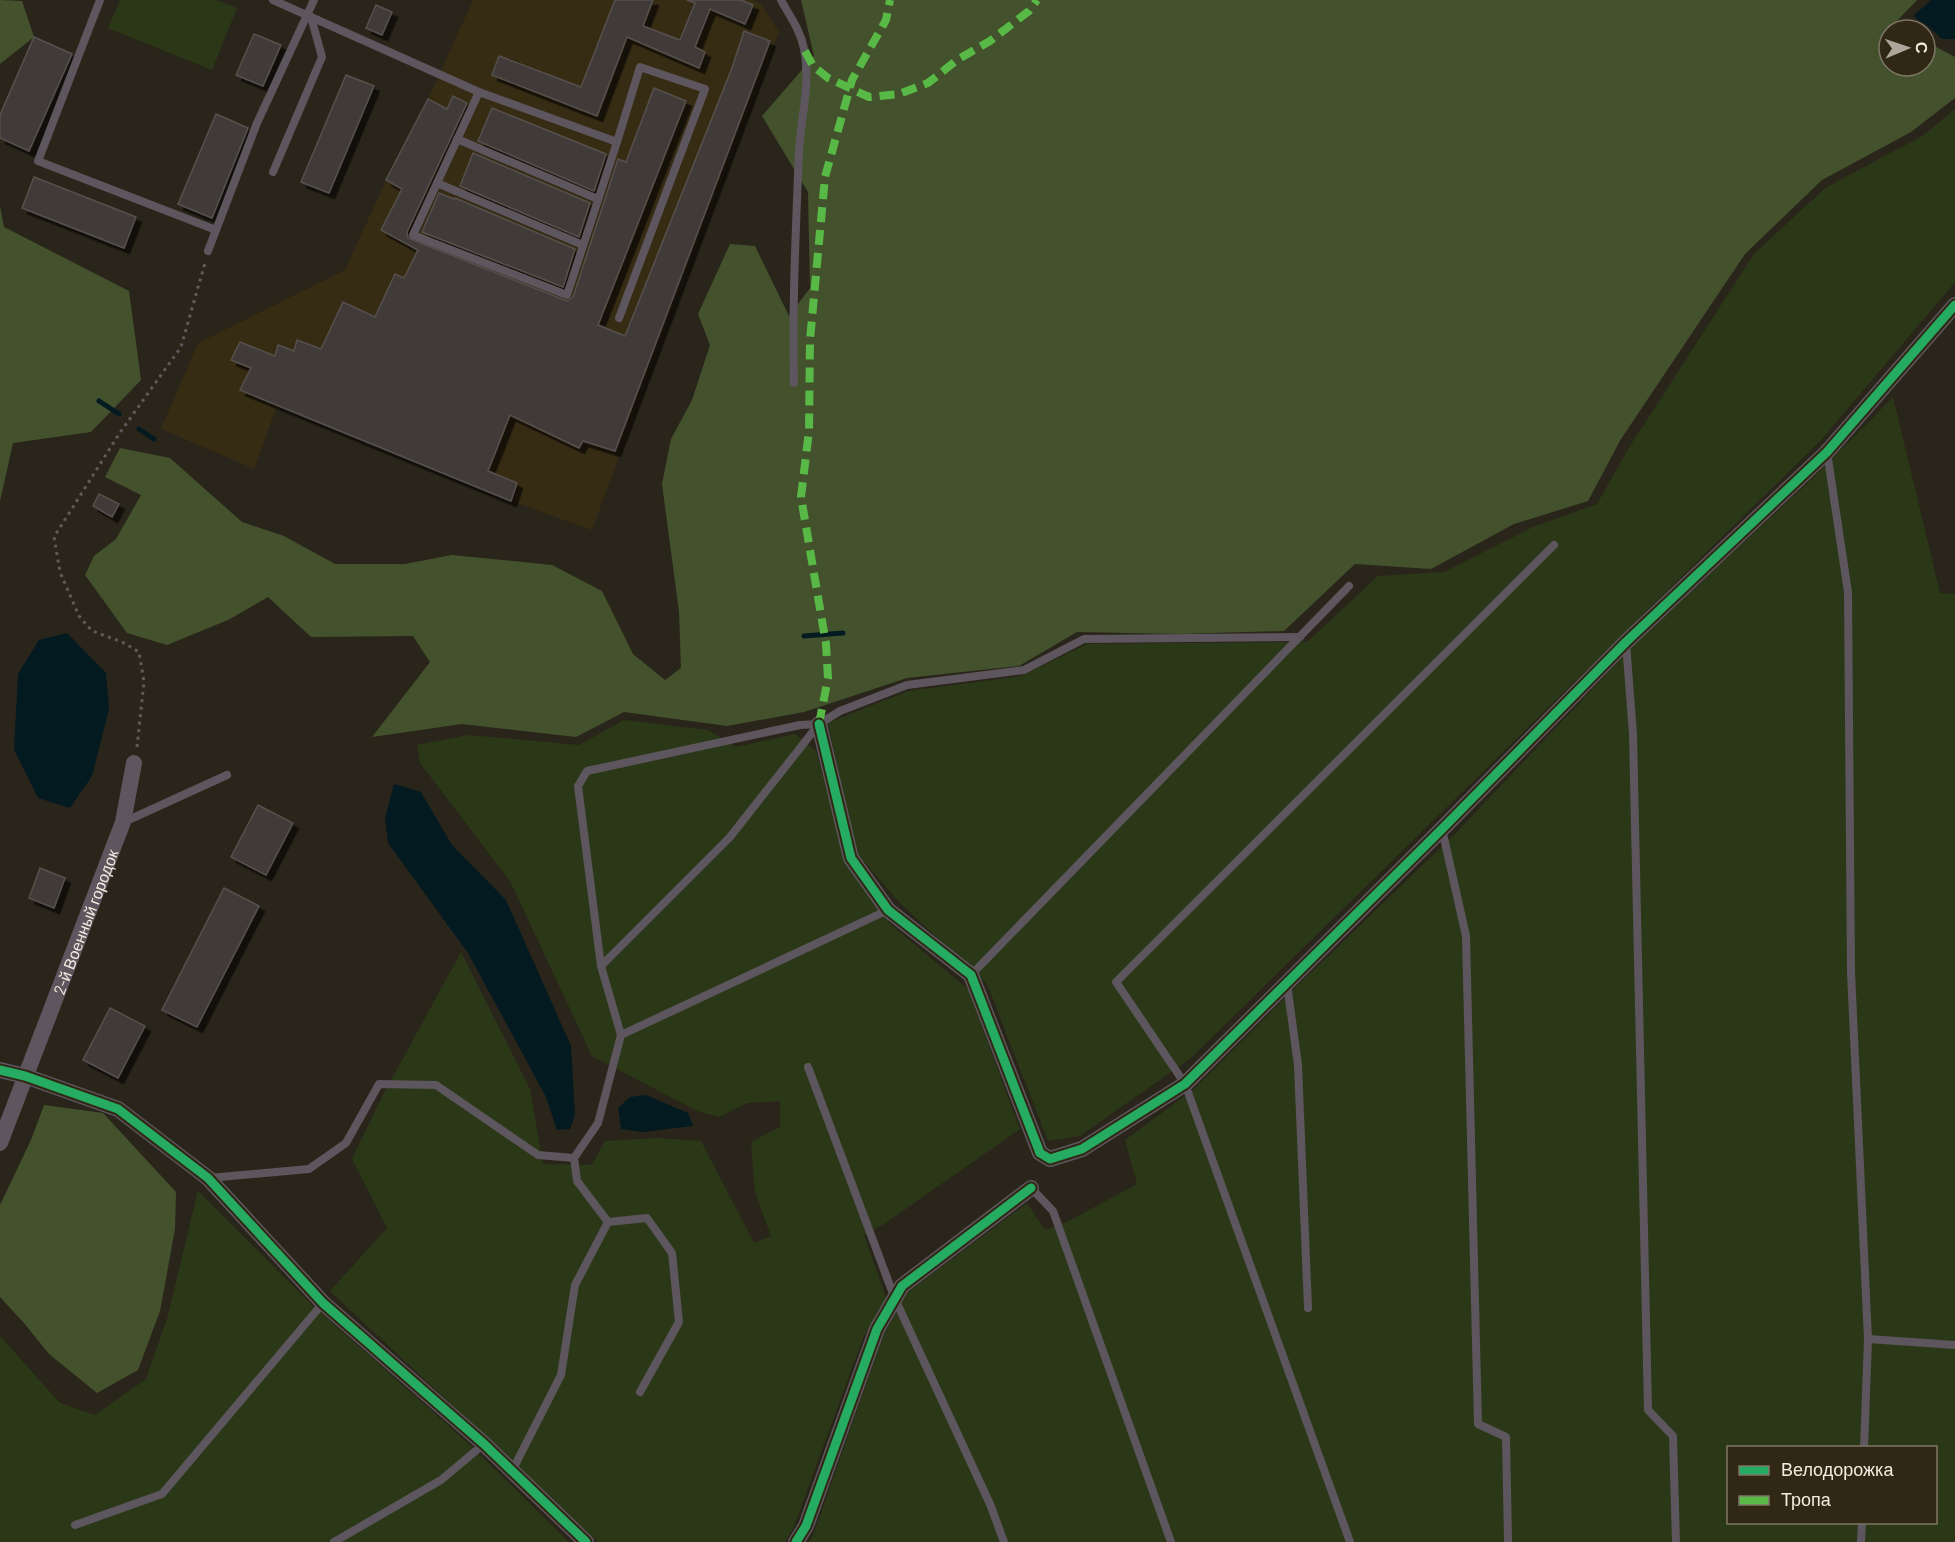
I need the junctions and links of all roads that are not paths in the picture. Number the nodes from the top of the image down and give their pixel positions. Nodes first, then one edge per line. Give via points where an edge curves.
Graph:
1 (100, 0) edge
2 (273, 0) edge
3 (314, 0) edge
4 (782, 0) edge
5 (309, 16) junction
6 (479, 92) junction
7 (458, 139) junction
8 (617, 142) junction
9 (273, 172) dead end
10 (437, 183) junction
11 (598, 199) junction
12 (216, 231) junction
13 (583, 246) junction
14 (208, 251) road end
15 (1955, 305) edge
16 (618, 318) dead end
17 (794, 383) dead end
18 (1827, 452) junction
19 (1554, 545) dead end
20 (1349, 586) dead end
21 (1300, 637) junction
22 (1626, 642) junction
23 (819, 724) junction
24 (134, 763) road end
25 (227, 775) dead end
26 (123, 822) junction
27 (1442, 829) junction
28 (888, 910) junction
29 (601, 966) junction
30 (971, 975) junction
31 (1287, 984) junction
32 (621, 1035) junction
33 (808, 1067) dead end
34 (0, 1070) edge
35 (25, 1076) junction
36 (1185, 1084) junction
37 (0, 1143) edge
38 (574, 1158) junction
39 (208, 1178) junction
40 (1032, 1188) joint
41 (608, 1222) junction
42 (895, 1299) junction
43 (323, 1303) junction
44 (1308, 1308) dead end
45 (1868, 1340) junction
46 (1955, 1345) edge
47 (640, 1392) dead end
48 (484, 1444) junction
49 (1864, 1446) edge
50 (512, 1471) junction
51 (1862, 1524) edge
52 (75, 1525) dead end
53 (334, 1542) edge
54 (586, 1542) edge
55 (796, 1542) edge
56 (1004, 1542) edge
57 (1171, 1542) edge
58 (1350, 1542) edge
59 (1508, 1542) edge
60 (1676, 1542) edge
61 (1861, 1542) edge

1 - 12 lane via 38,161
2 - 5 lane
3 - 5 lane
4 - 17 lane via 805,51 806,90 797,200
5 - 6 lane
5 - 9 lane via 322,57
5 - 12 lane via 257,123
6 - 7 lane
6 - 8 lane
7 - 10 lane
7 - 11 lane
8 - 11 lane
8 - 16 lane via 640,67 705,89
10 - 13 lane
10 - 13 lane via 413,235 567,295
11 - 13 lane
12 - 14 lane
15 - 18 street
18 - 22 street
18 - 45 lane via 1848,592 1851,972
19 - 36 lane via 1116,982
20 - 21 lane
21 - 23 lane via 1084,639 1024,670 907,685 840,711
21 - 30 lane
22 - 27 street
22 - 60 lane via 1633,734 1648,1410 1673,1436
23 - 28 street via 851,858
23 - 29 lane via 729,837
23 - 29 lane via 587,771 578,786
24 - 26 street, 2-й Военный городок
25 - 26 lane
26 - 35 street, 2-й Военный городок
27 - 31 street
27 - 59 lane via 1466,936 1478,1424 1506,1437
28 - 30 street
28 - 32 lane
29 - 32 lane
30 - 36 street via 1040,1153 1050,1159 1082,1149
31 - 36 street
31 - 44 lane via 1298,1065
32 - 38 lane via 598,1123
33 - 42 lane
34 - 35 street
35 - 37 street, 2-й Военный городок
35 - 39 street via 118,1109
36 - 58 lane
38 - 39 lane via 538,1155 436,1085 379,1084 346,1143 309,1169
38 - 41 lane via 577,1181
39 - 43 street
40 - 42 street via 902,1286
40 - 57 lane via 1053,1211
41 - 47 lane via 646,1218 672,1254 679,1322
41 - 50 lane via 575,1285 561,1375
42 - 55 street via 877,1329 806,1526
42 - 56 lane
43 - 48 street
43 - 52 lane via 162,1494
45 - 46 lane
45 - 49 lane
48 - 50 street
48 - 53 lane via 441,1480
50 - 54 street
51 - 61 lane

